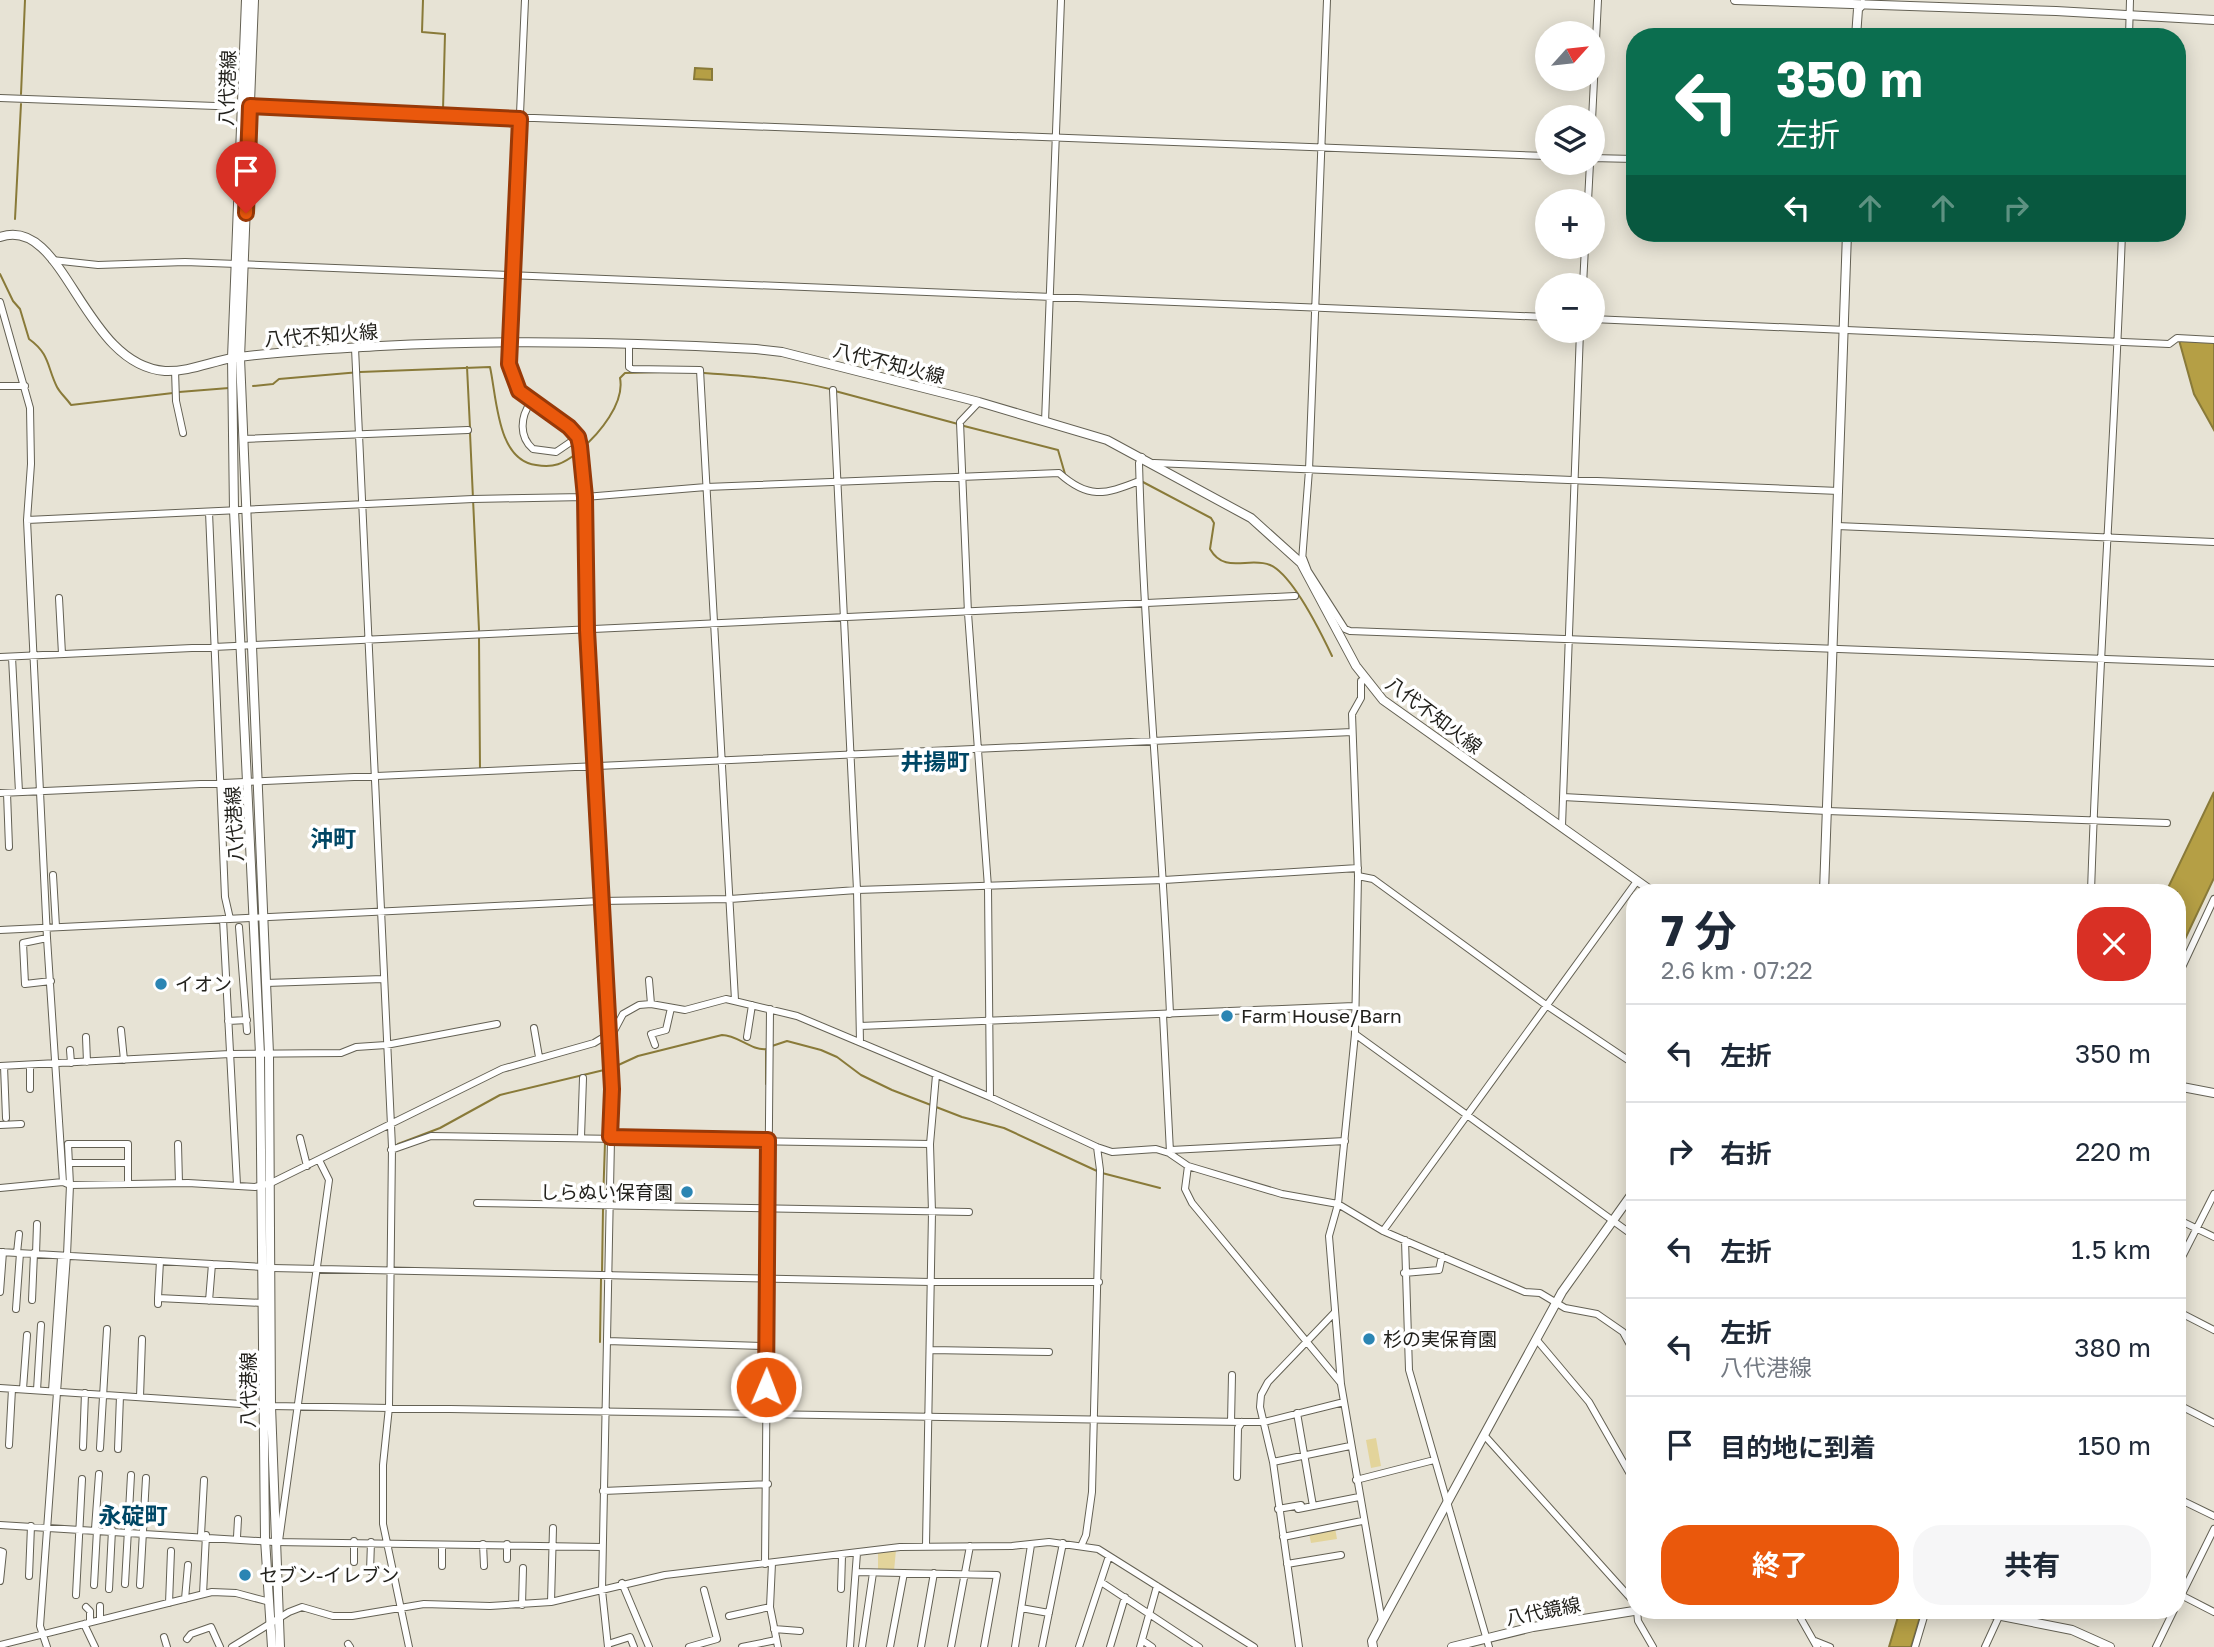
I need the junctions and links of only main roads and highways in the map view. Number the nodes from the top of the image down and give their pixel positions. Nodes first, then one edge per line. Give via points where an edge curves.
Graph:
1 (246, 0) edge
2 (254, 0) edge
3 (1735, 0) edge
4 (1863, 2) edge
5 (2214, 20) edge
6 (1857, 28) edge
7 (246, 105) junction
8 (0, 237) edge
9 (1847, 242) edge
10 (236, 358) junction
11 (246, 645) junction
12 (1641, 884) edge
13 (1824, 884) edge
14 (258, 917) junction
15 (265, 1054) junction
16 (2186, 1088) edge
17 (2214, 1093) edge
18 (1626, 1202) edge
19 (268, 1267) junction
20 (267, 1406) junction
21 (273, 1540) junction
22 (1626, 1612) edge
23 (2026, 1619) edge
24 (275, 1623) junction
25 (1488, 1643) edge
26 (272, 1647) edge
27 (280, 1647) edge
28 (1373, 1647) edge
29 (1452, 1647) edge
30 (2110, 1647) edge

1 - 7 main road, 八代港線
2 - 7 main road, 八代港線
3 - 4 main road
4 - 5 main road
4 - 6 main road
7 - 10 main road, 八代港線
8 - 10 main road, 八代不知火線 via 10,233 32,237 109,342 136,361 162,371
9 - 13 main road
10 - 11 main road, 八代港線 via 247,510
10 - 11 main road, 八代港線 via 234,510
10 - 12 main road, 八代不知火線 via 511,340 782,352 1107,440 1251,518 1302,560 1364,680 1395,709
11 - 14 main road, 八代港線
14 - 15 main road, 八代港線
14 - 15 main road, 八代港線 via 266,983
15 - 19 main road, 八代港線
16 - 17 main road
18 - 28 main road via 1556,1303 1382,1622
19 - 20 main road, 八代港線
19 - 20 main road, 八代港線 via 264,1303
20 - 21 main road, 八代港線
21 - 24 main road, 八代港線
21 - 24 main road, 八代港線 via 270,1602
22 - 25 main road, 八代鏡線 via 1533,1627
23 - 30 main road via 2073,1630
24 - 26 main road, 八代港線
24 - 27 main road, 八代港線
25 - 29 main road, 八代鏡線

